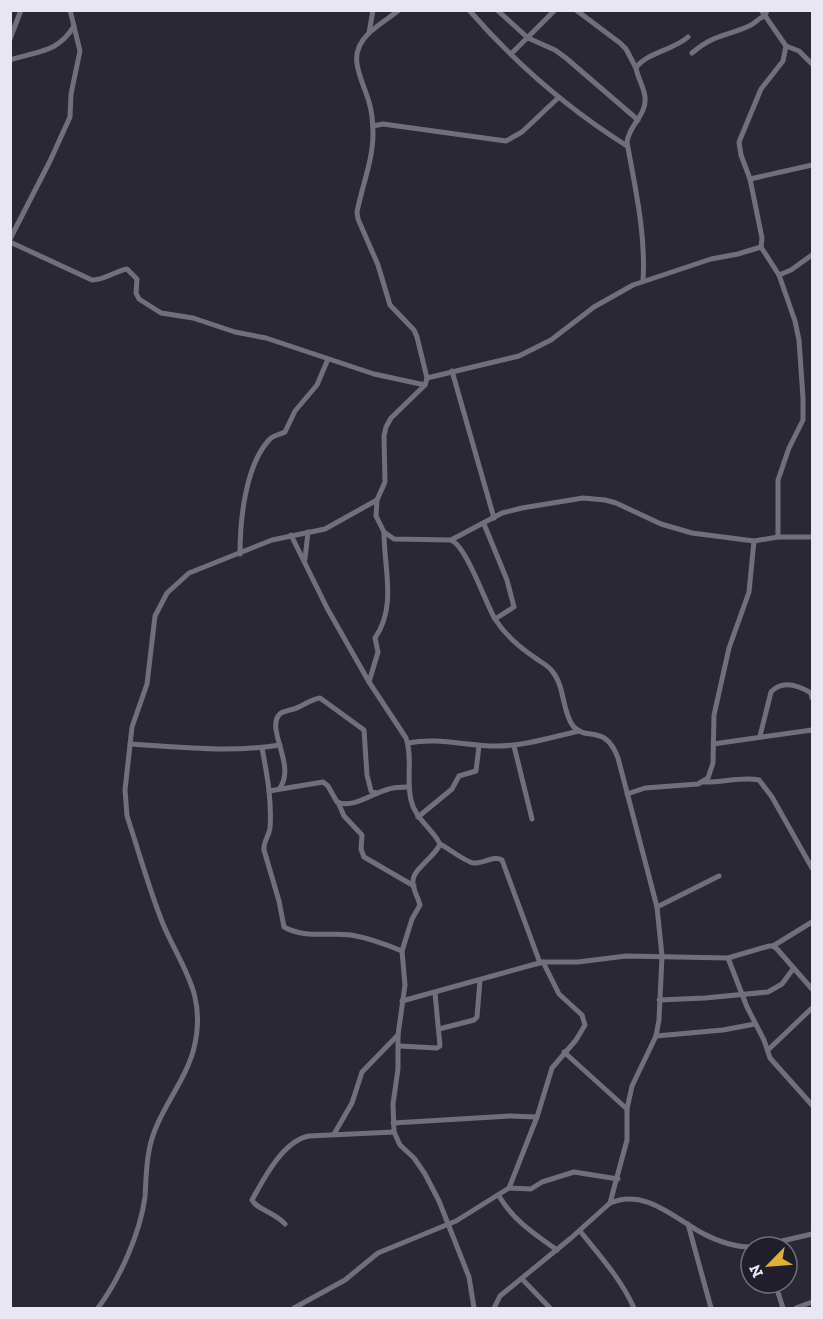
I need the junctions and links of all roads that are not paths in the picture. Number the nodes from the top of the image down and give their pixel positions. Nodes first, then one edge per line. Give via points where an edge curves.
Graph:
1 (21, 10) edge
2 (70, 10) edge
3 (373, 10) edge
4 (399, 10) edge
5 (469, 10) edge
6 (497, 10) edge
7 (555, 10) edge
8 (576, 10) edge
9 (764, 12) edge
10 (74, 26) junction
11 (369, 33) junction
12 (688, 37) dead end
13 (10, 39) edge
14 (528, 39) junction
15 (786, 46) junction
16 (692, 53) dead end
17 (510, 54) junction
18 (10, 60) edge
19 (813, 64) edge
20 (636, 68) junction
21 (558, 98) junction
22 (638, 120) junction
23 (373, 126) junction
24 (627, 146) junction
25 (813, 165) edge
26 (750, 179) junction
27 (10, 241) edge
28 (761, 247) junction
29 (813, 255) edge
30 (779, 275) junction
31 (643, 281) junction
32 (328, 359) junction
33 (452, 371) junction
34 (427, 378) junction
35 (425, 385) junction
36 (377, 500) junction
37 (494, 518) junction
38 (484, 524) junction
39 (308, 532) junction
40 (384, 532) junction
41 (291, 535) junction
42 (778, 537) junction
43 (813, 537) edge
44 (451, 540) junction
45 (754, 541) junction
46 (240, 554) junction
47 (304, 560) junction
48 (495, 619) junction
49 (369, 682) junction
50 (813, 698) edge
51 (812, 730) edge
52 (579, 731) junction
53 (760, 736) junction
54 (408, 743) junction
55 (130, 744) junction
56 (713, 744) junction
57 (280, 745) junction
58 (479, 746) junction
59 (514, 746) junction
60 (262, 748) junction
61 (704, 782) junction
62 (408, 787) junction
63 (279, 789) junction
64 (269, 791) junction
65 (377, 793) junction
66 (627, 794) junction
67 (338, 802) junction
68 (418, 817) junction
69 (532, 819) dead end
70 (440, 844) junction
71 (813, 868) edge
72 (718, 876) dead end
73 (414, 886) junction
74 (657, 907) junction
75 (813, 922) edge
76 (773, 946) junction
77 (402, 951) junction
78 (662, 956) junction
79 (728, 958) junction
80 (541, 963) junction
81 (794, 969) junction
82 (480, 980) junction
83 (813, 989) edge
84 (435, 993) junction
85 (743, 993) junction
86 (659, 1000) junction
87 (402, 1001) junction
88 (813, 1008) edge
89 (755, 1024) junction
90 (439, 1029) junction
91 (398, 1035) junction
92 (656, 1036) junction
93 (399, 1046) junction
94 (768, 1050) junction
95 (564, 1052) junction
96 (813, 1105) edge
97 (627, 1109) junction
98 (537, 1118) junction
99 (393, 1123) junction
100 (394, 1132) junction
101 (334, 1134) junction
102 (618, 1179) junction
103 (509, 1188) junction
104 (499, 1196) junction
105 (610, 1203) junction
106 (285, 1224) dead end
107 (449, 1224) junction
108 (688, 1224) junction
109 (580, 1231) junction
110 (739, 1244) edge
111 (557, 1250) junction
112 (522, 1279) junction
113 (813, 1302) edge
114 (98, 1308) edge
115 (294, 1308) edge
116 (474, 1308) edge
117 (494, 1308) edge
118 (550, 1308) edge
119 (634, 1308) edge
120 (711, 1308) edge
121 (796, 1308) edge

1 - 13 street
2 - 10 street
3 - 11 street
4 - 11 street
5 - 17 street
6 - 14 street
7 - 14 street
8 - 20 street via 620,43
9 - 15 street
9 - 16 street via 752,25 707,41
10 - 18 street via 59,44
10 - 27 street via 80,51 70,117
11 - 23 street via 356,63
12 - 20 street via 641,61
14 - 17 street
14 - 22 street via 566,58
15 - 19 street via 799,51
15 - 26 street via 783,61 761,90 739,142
17 - 21 street
20 - 22 street via 646,99
21 - 23 street via 522,132 506,141 383,124
21 - 24 street
22 - 24 street via 628,134
23 - 34 street via 358,219 390,305 417,338
24 - 31 street via 643,230
25 - 26 street
26 - 28 street
27 - 32 street via 92,280 127,269 137,279 139,299 162,313 266,338
28 - 30 street
28 - 31 street
29 - 30 street
30 - 42 street via 799,340 804,415 778,480
31 - 33 street via 594,307 539,347 519,356
32 - 35 street
32 - 46 street via 317,385 295,411 285,432 270,438 261,451 244,502
33 - 34 street
33 - 37 street
34 - 35 street
35 - 36 street via 386,427 385,482
36 - 39 street via 332,526
36 - 40 street via 376,516
37 - 38 street
37 - 45 street via 522,508 596,499 616,503 677,530
38 - 44 street
38 - 48 street via 514,607
39 - 41 street
39 - 47 street
40 - 44 street via 394,539
40 - 49 street via 386,617 375,638 378,652
41 - 46 street
41 - 47 street
42 - 43 street
42 - 45 street
44 - 48 street via 464,554
45 - 56 street via 748,592 717,700
46 - 55 street via 189,573 160,603 151,634 147,684 137,708
47 - 49 street
48 - 52 street via 513,640 553,671 571,723
49 - 54 street
50 - 53 street via 798,687 776,687 771,692
51 - 53 street
52 - 59 street
52 - 66 street via 598,734 611,743
53 - 56 street
54 - 58 street via 429,740
54 - 62 street
55 - 60 street
55 - 114 street via 125,790 127,816 163,923 193,987 198,1028 184,1074 149,1150 137,1229 117,1281
56 - 61 street via 711,772
57 - 60 street
57 - 63 street via 286,778
57 - 65 street via 277,718 316,698 323,699 364,730 368,783 370,791
58 - 59 street
58 - 68 street via 476,771 459,776 452,789
59 - 69 street
60 - 64 street
61 - 66 street via 645,788
61 - 71 street via 759,780
62 - 65 street
62 - 68 street
63 - 64 street
63 - 67 street via 323,782
64 - 77 street via 270,828 263,846 284,927 311,935 350,935
65 - 67 street via 356,802
66 - 74 street
67 - 73 street via 344,816 362,835 361,854
68 - 70 street
70 - 73 street via 415,873
70 - 80 street via 471,863 502,860
72 - 74 street
73 - 77 street via 420,905
74 - 78 street
75 - 76 street
76 - 79 street
76 - 81 street
77 - 87 street
78 - 79 street
78 - 80 street
78 - 86 street
79 - 85 street
80 - 82 street
80 - 95 street via 559,994 578,1010 585,1022
81 - 83 street
81 - 85 street via 775,989 761,994
82 - 84 street
82 - 90 street via 477,1017
84 - 87 street
84 - 90 street
85 - 86 street
85 - 89 street
86 - 92 street
87 - 91 street
88 - 94 street
89 - 92 street
89 - 94 street
90 - 93 street via 437,1048
91 - 93 street
91 - 101 street via 362,1072 352,1103
92 - 97 street via 639,1069
93 - 99 street
94 - 96 street via 772,1060
95 - 97 street
95 - 98 street via 552,1068
97 - 102 street via 627,1140
98 - 99 street
98 - 103 street
99 - 100 street
100 - 101 street
100 - 107 street via 425,1174
101 - 106 street via 299,1138 288,1145 254,1198 253,1204 277,1215
102 - 103 street via 574,1172 531,1189
102 - 105 street
103 - 104 street
104 - 107 street
104 - 111 street via 519,1223
105 - 108 street via 639,1199
105 - 109 street
107 - 115 street via 378,1252 345,1280
107 - 116 street via 469,1277
108 - 110 street via 714,1239
108 - 120 street
109 - 111 street
109 - 119 street
111 - 112 street
112 - 117 street via 500,1296
112 - 118 street
113 - 121 street

